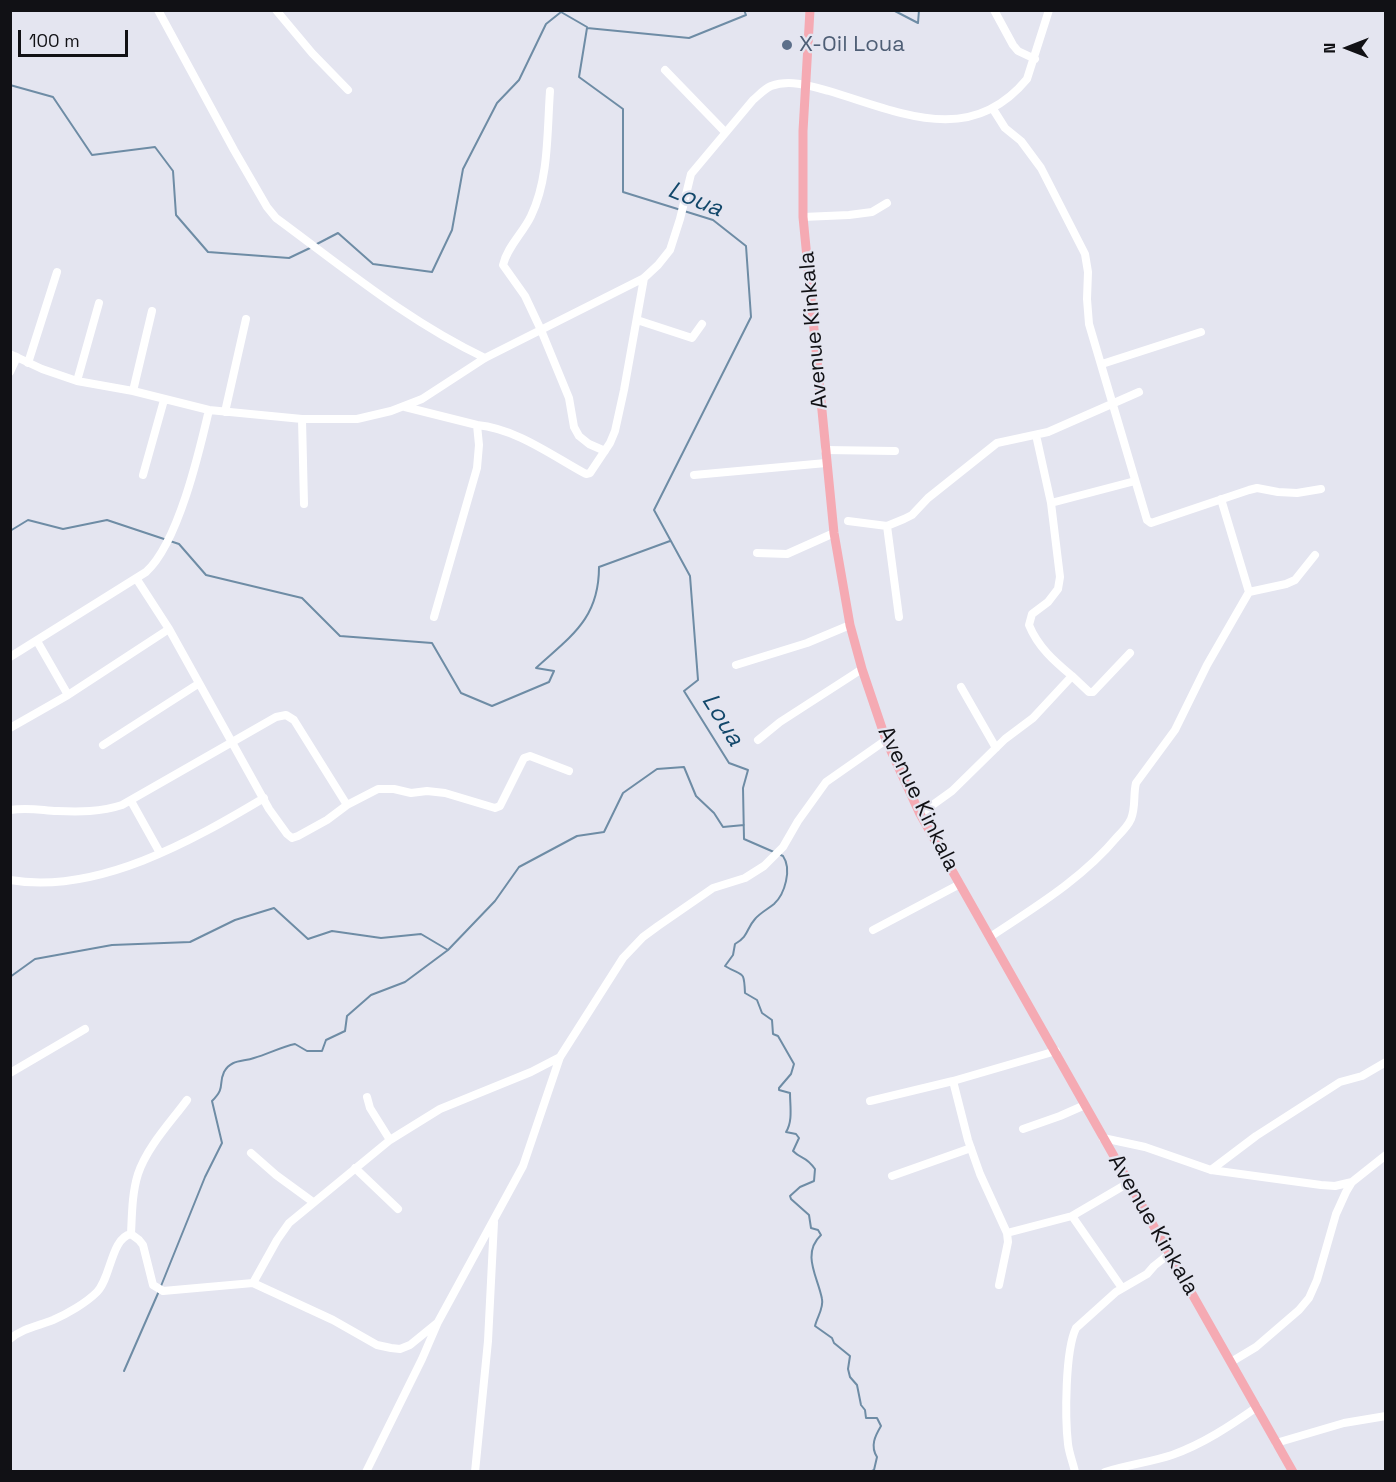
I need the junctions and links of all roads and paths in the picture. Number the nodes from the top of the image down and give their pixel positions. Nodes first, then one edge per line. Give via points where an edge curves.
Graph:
1 (158, 10) edge
2 (276, 10) edge
3 (810, 10) edge
4 (994, 10) edge
5 (1049, 10) edge
6 (1035, 59) junction
7 (665, 70) dead end
8 (805, 84) junction
9 (348, 90) dead end
10 (550, 91) dead end
11 (993, 109) junction
12 (725, 132) junction
13 (887, 203) dead end
14 (803, 217) junction
15 (57, 272) dead end
16 (644, 278) junction
17 (99, 303) dead end
18 (152, 311) dead end
19 (246, 319) dead end
20 (637, 320) junction
21 (702, 324) dead end
22 (541, 330) junction
23 (1201, 332) dead end
24 (14, 355) edge
25 (485, 358) junction
26 (28, 363) junction
27 (1102, 364) junction
28 (10, 372) edge
29 (77, 381) junction
30 (133, 391) junction
31 (1139, 392) dead end
32 (164, 400) junction
33 (1112, 403) junction
34 (405, 406) junction
35 (209, 410) junction
36 (225, 412) junction
37 (302, 419) junction
38 (477, 425) junction
39 (1036, 435) junction
40 (825, 450) junction
41 (605, 451) junction
42 (895, 451) dead end
43 (826, 463) junction
44 (143, 475) dead end
45 (694, 475) dead end
46 (1135, 481) junction
47 (1321, 489) dead end
48 (1221, 500) junction
49 (1051, 503) junction
50 (304, 504) dead end
51 (848, 521) dead end
52 (886, 526) junction
53 (834, 533) junction
54 (757, 553) dead end
55 (1315, 555) dead end
56 (136, 578) junction
57 (1249, 592) junction
58 (434, 617) dead end
59 (899, 617) dead end
60 (850, 625) junction
61 (169, 629) junction
62 (37, 641) junction
63 (1130, 653) dead end
64 (10, 657) edge
65 (736, 665) dead end
66 (862, 669) junction
67 (1072, 676) junction
68 (198, 684) junction
69 (961, 687) dead end
70 (68, 695) junction
71 (10, 728) edge
72 (758, 740) dead end
73 (886, 740) junction
74 (233, 742) junction
75 (103, 745) dead end
76 (996, 748) junction
77 (569, 771) dead end
78 (264, 798) junction
79 (131, 801) junction
80 (347, 805) junction
81 (10, 810) edge
82 (920, 814) junction
83 (160, 853) junction
84 (10, 880) edge
85 (960, 884) junction
86 (873, 930) dead end
87 (990, 937) junction
88 (85, 1029) dead end
89 (1056, 1051) junction
90 (560, 1057) junction
91 (1386, 1062) edge
92 (10, 1073) edge
93 (953, 1081) junction
94 (367, 1097) dead end
95 (187, 1100) dead end
96 (870, 1101) dead end
97 (1085, 1105) junction
98 (1023, 1129) dead end
99 (1103, 1138) junction
100 (390, 1140) junction
101 (971, 1148) junction
102 (251, 1154) dead end
103 (1386, 1155) edge
104 (355, 1168) junction
105 (1210, 1170) junction
106 (892, 1176) dead end
107 (1130, 1182) junction
108 (1352, 1182) junction
109 (313, 1202) junction
110 (398, 1209) dead end
111 (1072, 1216) junction
112 (494, 1221) junction
113 (1007, 1233) junction
114 (131, 1234) junction
115 (1169, 1254) junction
116 (253, 1283) junction
117 (999, 1285) dead end
118 (1122, 1288) junction
119 (438, 1322) junction
120 (10, 1339) edge
121 (1231, 1362) junction
122 (1257, 1407) junction
123 (1386, 1416) edge
124 (1276, 1443) junction
125 (366, 1472) edge
126 (475, 1472) edge
127 (1076, 1472) edge
128 (1105, 1472) edge
129 (1293, 1472) edge

1 - 25 street via 276,218 422,324
2 - 9 street
3 - 8 main road, Avenue Kinkala
4 - 6 street via 1018,51
5 - 6 street
6 - 11 street via 1020,88
7 - 12 street
8 - 11 street via 898,114 930,120 954,120
8 - 12 street via 772,86 763,91
8 - 14 main road, Avenue Kinkala
10 - 22 street via 540,190 531,216 503,265 525,296
11 - 27 street via 1041,168 1085,254 1089,324
12 - 16 street via 691,174 670,250
13 - 14 street via 872,212
14 - 40 main road, Avenue Kinkala
15 - 26 street
16 - 20 street
16 - 22 street
17 - 29 street
18 - 30 street
19 - 36 street
20 - 21 street via 692,338
20 - 41 street via 615,431
22 - 25 street
22 - 41 street via 568,398 574,427 579,436
23 - 27 street
24 - 26 street
24 - 28 street
25 - 34 street
26 - 29 street
27 - 33 street
29 - 30 street
30 - 32 street
31 - 33 street
32 - 35 street
32 - 44 street
33 - 39 street via 1070,424
33 - 46 street
34 - 37 street via 357,419
34 - 38 street
35 - 36 street
35 - 56 street via 179,514 157,560
36 - 37 street
37 - 50 street
38 - 41 street via 514,434 586,474
38 - 58 street via 477,468
39 - 49 street
39 - 52 street via 997,443 912,515
40 - 42 street
40 - 43 main road, Avenue Kinkala
43 - 45 street
43 - 53 main road, Avenue Kinkala
46 - 48 street via 1151,523
46 - 49 street
47 - 48 street via 1297,493 1257,488
48 - 57 street
49 - 67 street via 1058,589 1032,614 1029,625 1035,640
51 - 52 street
52 - 59 street
53 - 54 street via 787,554
53 - 60 main road, Avenue Kinkala
55 - 57 street via 1295,580
56 - 61 street
56 - 62 street
57 - 87 street via 1175,730 1137,783 1130,822 1074,879
60 - 65 street
60 - 66 main road, Avenue Kinkala
61 - 68 street
61 - 70 street
62 - 64 street
62 - 70 street
63 - 67 street via 1093,692
66 - 72 street
66 - 73 main road, Avenue Kinkala
67 - 76 street via 1033,718
68 - 74 street
68 - 75 street
69 - 76 street
70 - 71 street
73 - 82 main road, Avenue Kinkala
73 - 90 street via 826,782 783,848 764,866 745,878 713,888 643,937 623,958
74 - 78 street
74 - 79 street
74 - 80 street via 276,717 290,717
76 - 82 street via 952,791
77 - 80 street via 530,756 524,758 500,806 495,808 445,793 387,789 378,789
78 - 80 street via 292,838
78 - 83 street via 205,833
79 - 81 street via 107,810
79 - 83 street
82 - 85 main road, Avenue Kinkala
83 - 84 street via 100,876 39,882
85 - 86 street
85 - 87 main road, Avenue Kinkala
87 - 89 main road, Avenue Kinkala
88 - 92 street
89 - 93 street
89 - 97 main road, Avenue Kinkala
90 - 100 street via 440,1109
90 - 112 street via 523,1166
91 - 105 street via 1362,1076 1340,1082
93 - 96 street
93 - 101 street
94 - 100 street
95 - 114 street via 142,1163
97 - 98 street
97 - 99 main road, Avenue Kinkala
99 - 105 street via 1145,1147
99 - 107 main road, Avenue Kinkala
100 - 104 street
101 - 106 street
101 - 113 street
102 - 109 street
103 - 108 street
104 - 109 street
104 - 110 street
105 - 108 street via 1321,1185
107 - 111 street
107 - 115 main road, Avenue Kinkala
108 - 121 street via 1336,1214 1309,1298 1256,1347
109 - 116 street via 276,1240
111 - 113 street
111 - 118 street
112 - 119 street
112 - 126 street via 488,1341
113 - 117 street
114 - 116 street via 142,1245 153,1285 163,1291
114 - 120 street via 119,1242 97,1292 56,1319
115 - 118 street via 1147,1274
115 - 121 main road, Avenue Kinkala
116 - 119 street via 376,1345 400,1349
118 - 127 street via 1072,1335 1067,1424
119 - 125 street
121 - 122 main road, Avenue Kinkala
122 - 124 main road, Avenue Kinkala
122 - 128 street via 1185,1450
123 - 124 street via 1344,1423
124 - 129 main road, Avenue Kinkala

